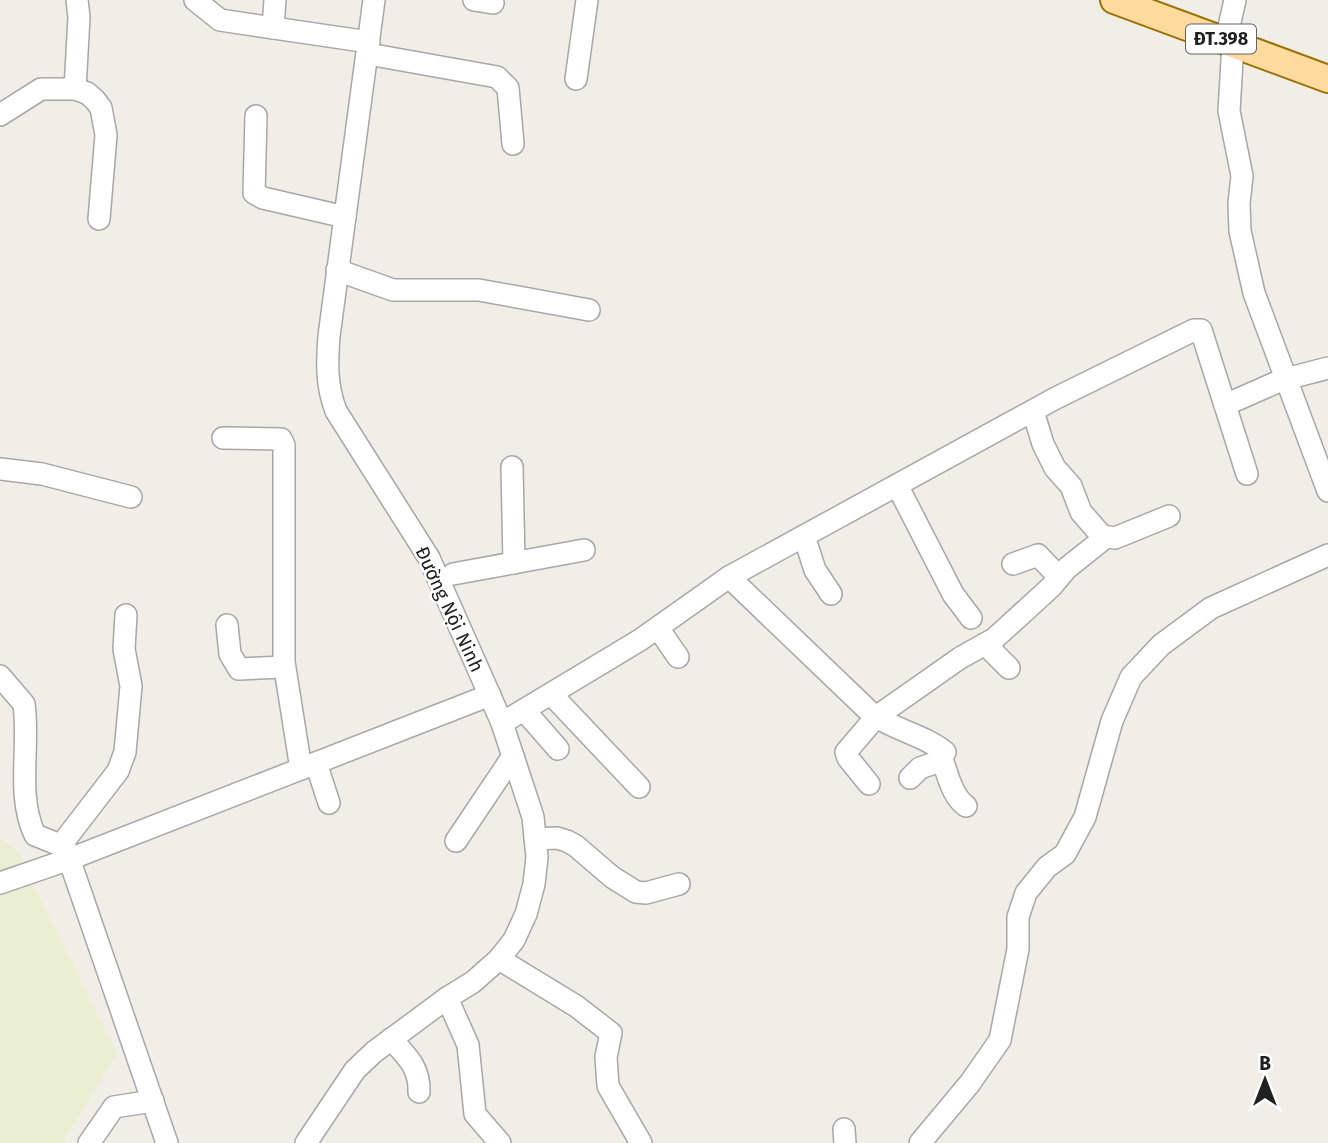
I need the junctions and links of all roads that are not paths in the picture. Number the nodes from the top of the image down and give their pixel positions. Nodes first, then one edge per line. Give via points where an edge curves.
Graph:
1 (195, 0) edge
2 (275, 0) edge
3 (374, 0) edge
4 (587, 0) edge
5 (1114, 0) edge
6 (1236, 0) edge
7 (83, 1) edge
8 (273, 28) junction
9 (1229, 41) junction
10 (368, 48) junction
11 (576, 79) dead end
12 (1328, 79) edge
13 (75, 89) junction
14 (0, 115) edge
15 (256, 116) dead end
16 (513, 144) dead end
17 (345, 217) junction
18 (99, 219) dead end
19 (337, 270) junction
20 (589, 310) dead end
21 (1328, 368) edge
22 (1286, 379) junction
23 (1224, 405) junction
24 (1033, 411) junction
25 (223, 438) dead end
26 (512, 467) dead end
27 (0, 469) edge
28 (1247, 474) dead end
29 (897, 485) junction
30 (1328, 491) edge
31 (131, 497) dead end
32 (1168, 516) dead end
33 (804, 536) junction
34 (1106, 537) junction
35 (584, 550) dead end
36 (1328, 555) edge
37 (514, 563) junction
38 (1013, 564) dead end
39 (446, 575) junction
40 (729, 577) junction
41 (1059, 577) junction
42 (831, 594) dead end
43 (126, 615) dead end
44 (971, 618) dead end
45 (227, 625) dead end
46 (658, 628) junction
47 (985, 645) junction
48 (678, 657) dead end
49 (284, 667) junction
50 (1009, 668) dead end
51 (0, 676) edge
52 (551, 694) junction
53 (490, 695) junction
54 (524, 710) junction
55 (876, 717) junction
56 (502, 723) junction
57 (558, 749) dead end
58 (513, 756) junction
59 (942, 759) junction
60 (308, 766) junction
61 (910, 778) dead end
62 (869, 784) dead end
63 (639, 787) dead end
64 (329, 803) dead end
65 (966, 806) dead end
66 (535, 839) junction
67 (456, 841) dead end
68 (65, 852) junction
69 (0, 883) edge
70 (679, 884) dead end
71 (499, 959) junction
72 (447, 998) junction
73 (391, 1039) junction
74 (419, 1092) dead end
75 (153, 1101) junction
76 (89, 1143) edge
77 (167, 1143) edge
78 (306, 1143) edge
79 (499, 1143) edge
80 (641, 1143) edge
81 (920, 1143) edge

1 - 8 street via 220,20
2 - 8 street
3 - 10 street, Đường Nội Ninh
4 - 11 street
5 - 9 main road, ĐT.398
6 - 9 street
7 - 13 street
8 - 10 street
9 - 12 main road, ĐT.398
9 - 22 street via 1229,111 1242,176 1240,231 1254,293
10 - 16 street via 497,77 508,88
10 - 17 street, Đường Nội Ninh
13 - 14 street via 41,89
13 - 18 street via 95,100 104,119
15 - 17 street via 254,192
17 - 19 street, Đường Nội Ninh
19 - 20 street via 393,290 479,290
19 - 39 street, Đường Nội Ninh via 326,376 336,411 429,558
21 - 22 street
22 - 23 street
22 - 30 street
23 - 24 street via 1197,329
23 - 28 street
24 - 29 street
24 - 34 street via 1043,444 1081,512
25 - 49 street via 281,439 284,445
26 - 37 street
27 - 31 street via 41,474
29 - 33 street
29 - 44 street via 953,594
32 - 34 street via 1119,537
33 - 40 street
33 - 42 street via 815,570
34 - 41 street
35 - 37 street
36 - 81 street via 1211,608 1161,645 1131,677 1112,721 1085,817 1065,854 1047,867 1026,893 1018,917 1018,949 1000,1040
37 - 39 street
38 - 41 street via 1038,555
39 - 53 street, Đường Nội Ninh
40 - 46 street
40 - 55 street
41 - 47 street
43 - 68 street via 124,649 131,686 125,752 118,771
45 - 49 street via 230,654 239,669
46 - 48 street
46 - 52 street
47 - 50 street
47 - 55 street
49 - 60 street
51 - 68 street via 24,704 25,803 30,825 36,835
52 - 54 street
52 - 63 street
53 - 56 street, Đường Nội Ninh
53 - 60 street
54 - 56 street
54 - 57 street
55 - 59 street via 935,744 945,752
55 - 62 street via 846,752
56 - 58 street, Đường Nội Ninh
58 - 66 street, Đường Nội Ninh via 533,817
58 - 67 street
59 - 61 street
59 - 65 street via 955,794
60 - 64 street
60 - 68 street
66 - 70 street via 567,841 636,892
66 - 71 street, Đường Nội Ninh via 534,884 526,914
68 - 69 street
68 - 75 street
71 - 72 street, Đường Nội Ninh
71 - 80 street via 611,1032 606,1057 608,1086
72 - 73 street, Đường Nội Ninh
72 - 79 street via 468,1045 475,1114
73 - 74 street via 415,1066
73 - 78 street, Đường Nội Ninh via 355,1070
75 - 76 street via 114,1108
75 - 77 street

